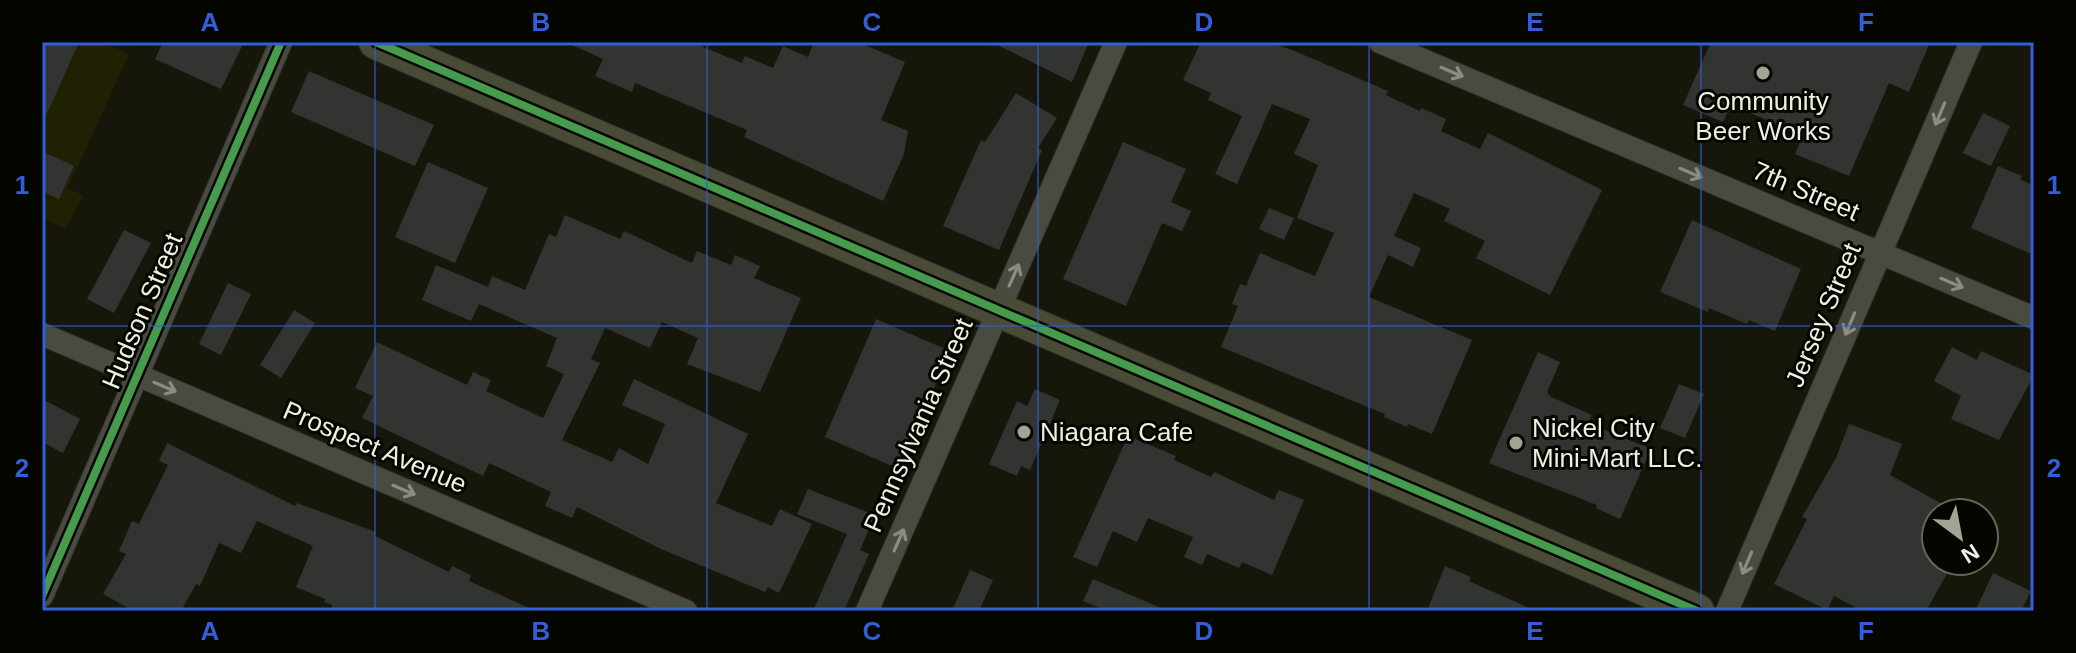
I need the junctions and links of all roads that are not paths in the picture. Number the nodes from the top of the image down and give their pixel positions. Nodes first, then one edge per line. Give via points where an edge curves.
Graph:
1 (281, 42) edge
2 (376, 42) edge
3 (1116, 42) edge
4 (1380, 42) edge
5 (1971, 42) edge
6 (1880, 253) junction
7 (999, 309) junction
8 (2034, 318) edge
9 (42, 334) edge
10 (136, 374) junction
11 (42, 596) edge
12 (686, 611) edge
13 (867, 611) edge
14 (1697, 611) edge
15 (1727, 611) edge

1 - 10 street, Hudson Street
2 - 7 main road
7 -> 3 street, Pennsylvania Street
4 -> 6 street, 7th Street
5 -> 6 street, Jersey Street
6 -> 8 street, 7th Street
6 -> 15 street, Jersey Street
13 -> 7 street, Pennsylvania Street
7 - 14 main road
9 - 10 street, Prospect Avenue
10 - 11 street, Hudson Street
10 -> 12 street, Prospect Avenue

